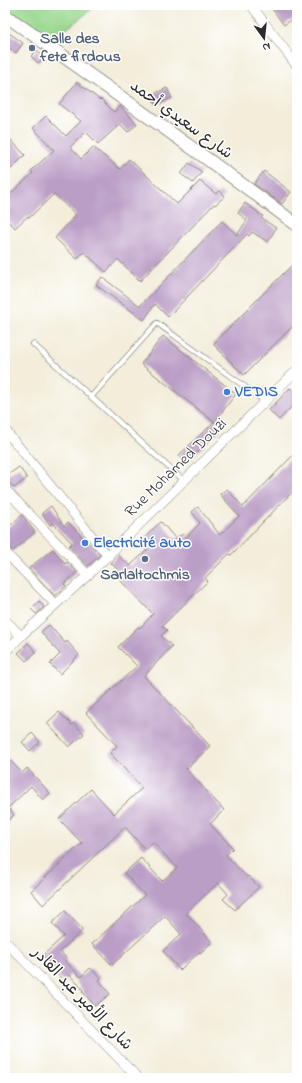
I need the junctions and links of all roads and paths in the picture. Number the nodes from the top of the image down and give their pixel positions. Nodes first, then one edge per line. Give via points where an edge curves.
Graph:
1 (251, 5) edge
2 (5, 15) edge
3 (297, 66) edge
4 (297, 225) edge
5 (33, 344) dead end
6 (297, 370) edge
7 (91, 397) junction
8 (266, 402) junction
9 (5, 430) edge
10 (185, 481) junction
11 (5, 489) edge
12 (5, 552) edge
13 (108, 556) junction
14 (88, 575) junction
15 (55, 604) junction
16 (5, 620) edge
17 (21, 636) junction
18 (5, 652) edge
19 (5, 941) edge
20 (138, 1078) edge

1 - 3 street
2 - 4 street, شارع سعيدي أحمد
5 - 7 lane
6 - 8 street, Rue Mohamed Douzi
7 - 8 lane via 157,323
7 - 10 lane
8 - 10 street, Rue Mohamed Douzi
9 - 13 street
10 - 13 street, Rue Mohamed Douzi
11 - 14 street
12 - 15 street
13 - 14 street, Rue Mohamed Douzi
14 - 15 street, Rue Mohamed Douzi
15 - 17 street, Rue Mohamed Douzi
16 - 17 street
17 - 18 street, Rue Mohamed Douzi
19 - 20 street, شارع الأمير عبد القادر

